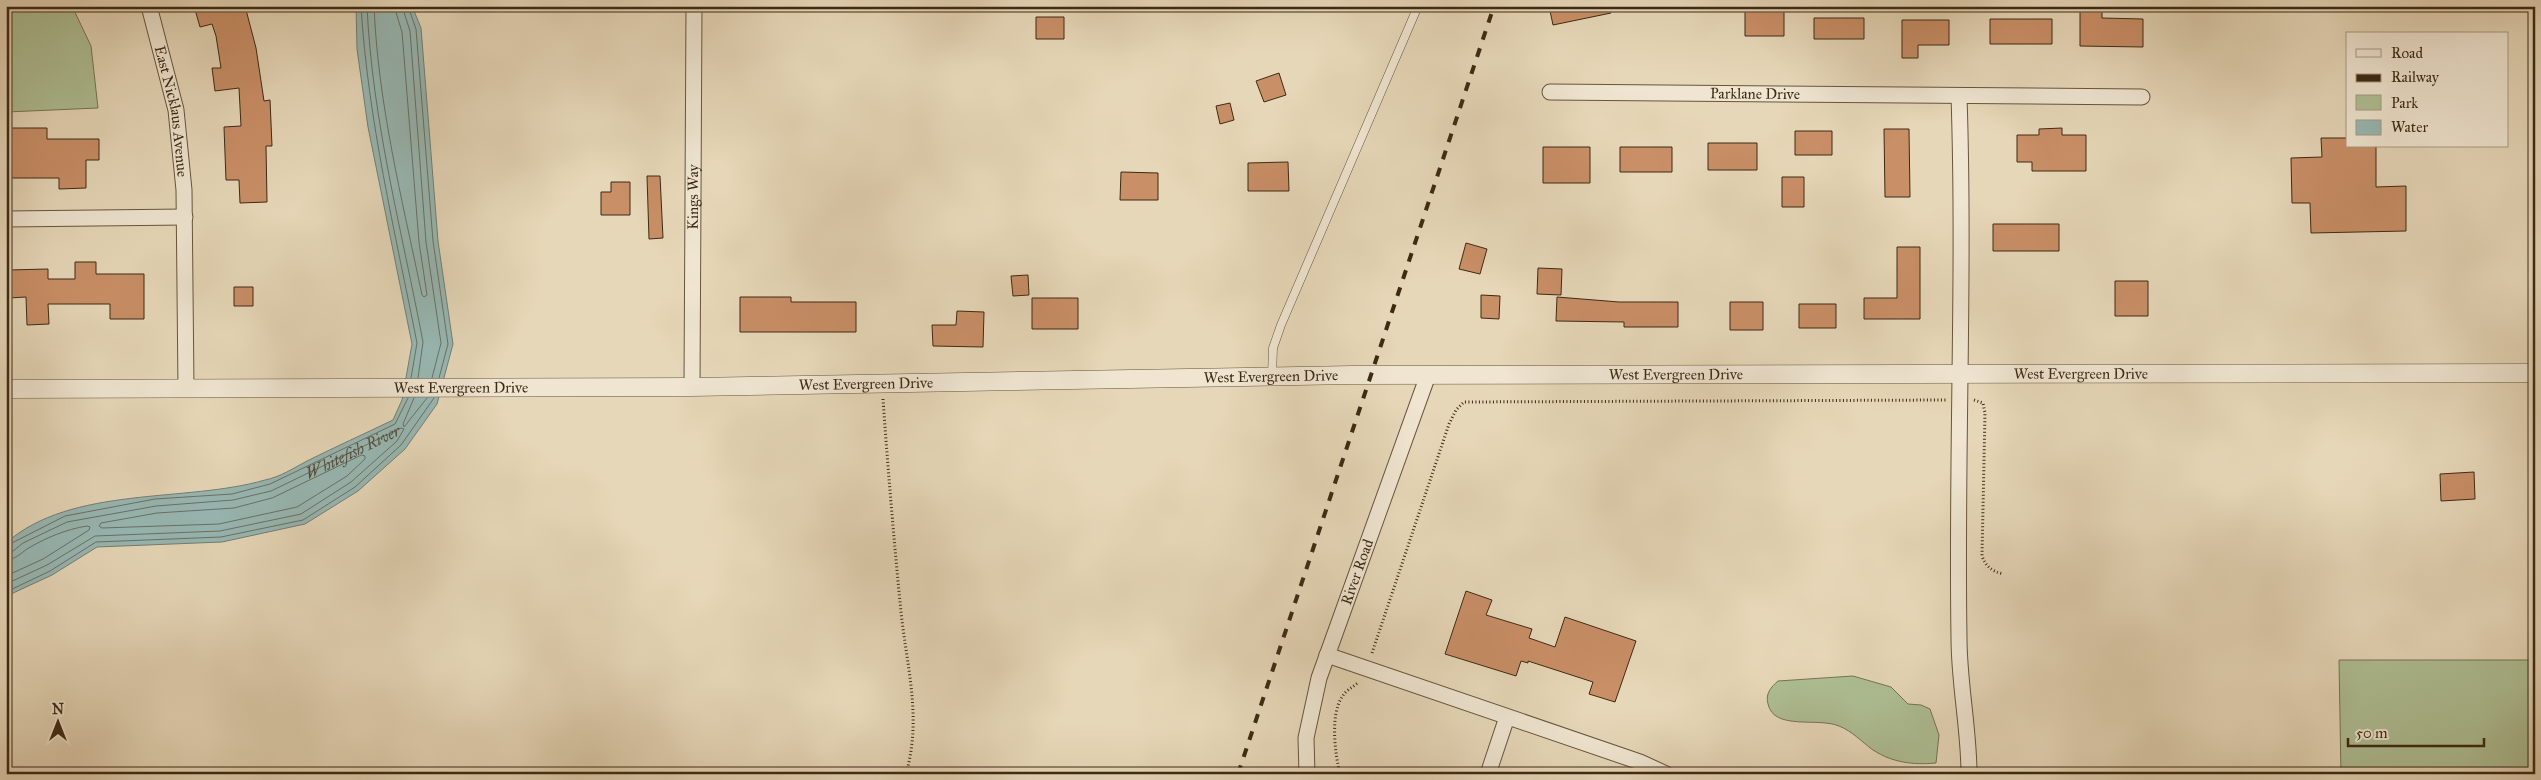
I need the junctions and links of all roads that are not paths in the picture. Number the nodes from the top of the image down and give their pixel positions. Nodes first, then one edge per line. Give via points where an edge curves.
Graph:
1 (149, 6) edge
2 (694, 6) edge
3 (1418, 6) edge
4 (1550, 92) dead end
5 (1959, 96) junction
6 (2142, 97) dead end
7 (185, 217) junction
8 (6, 219) edge
9 (2535, 373) edge
10 (1959, 374) junction
11 (1428, 375) junction
12 (1272, 376) junction
13 (692, 387) junction
14 (186, 388) junction
15 (6, 389) edge
16 (1327, 655) junction
17 (1507, 717) junction
18 (1307, 774) edge
19 (1488, 774) edge
20 (1666, 774) edge
21 (1970, 774) edge

1 - 7 street, East Nicklaus Avenue via 176,110
2 - 13 street, Kings Way
3 - 12 lane via 1281,325 1273,348
4 - 5 street, Parklane Drive
5 - 6 street, Parklane Drive
5 - 10 street via 1962,232
7 - 8 street
7 - 14 street, East Nicklaus Avenue
9 - 10 street, West Evergreen Drive
10 - 11 street, West Evergreen Drive
10 - 21 street via 1960,664
11 - 12 street, West Evergreen Drive
11 - 16 street, River Road
12 - 13 street, West Evergreen Drive
13 - 14 street, West Evergreen Drive
14 - 15 street, West Evergreen Drive
16 - 17 street
16 - 18 street, River Road via 1309,716
17 - 19 street
17 - 20 street via 1640,762

